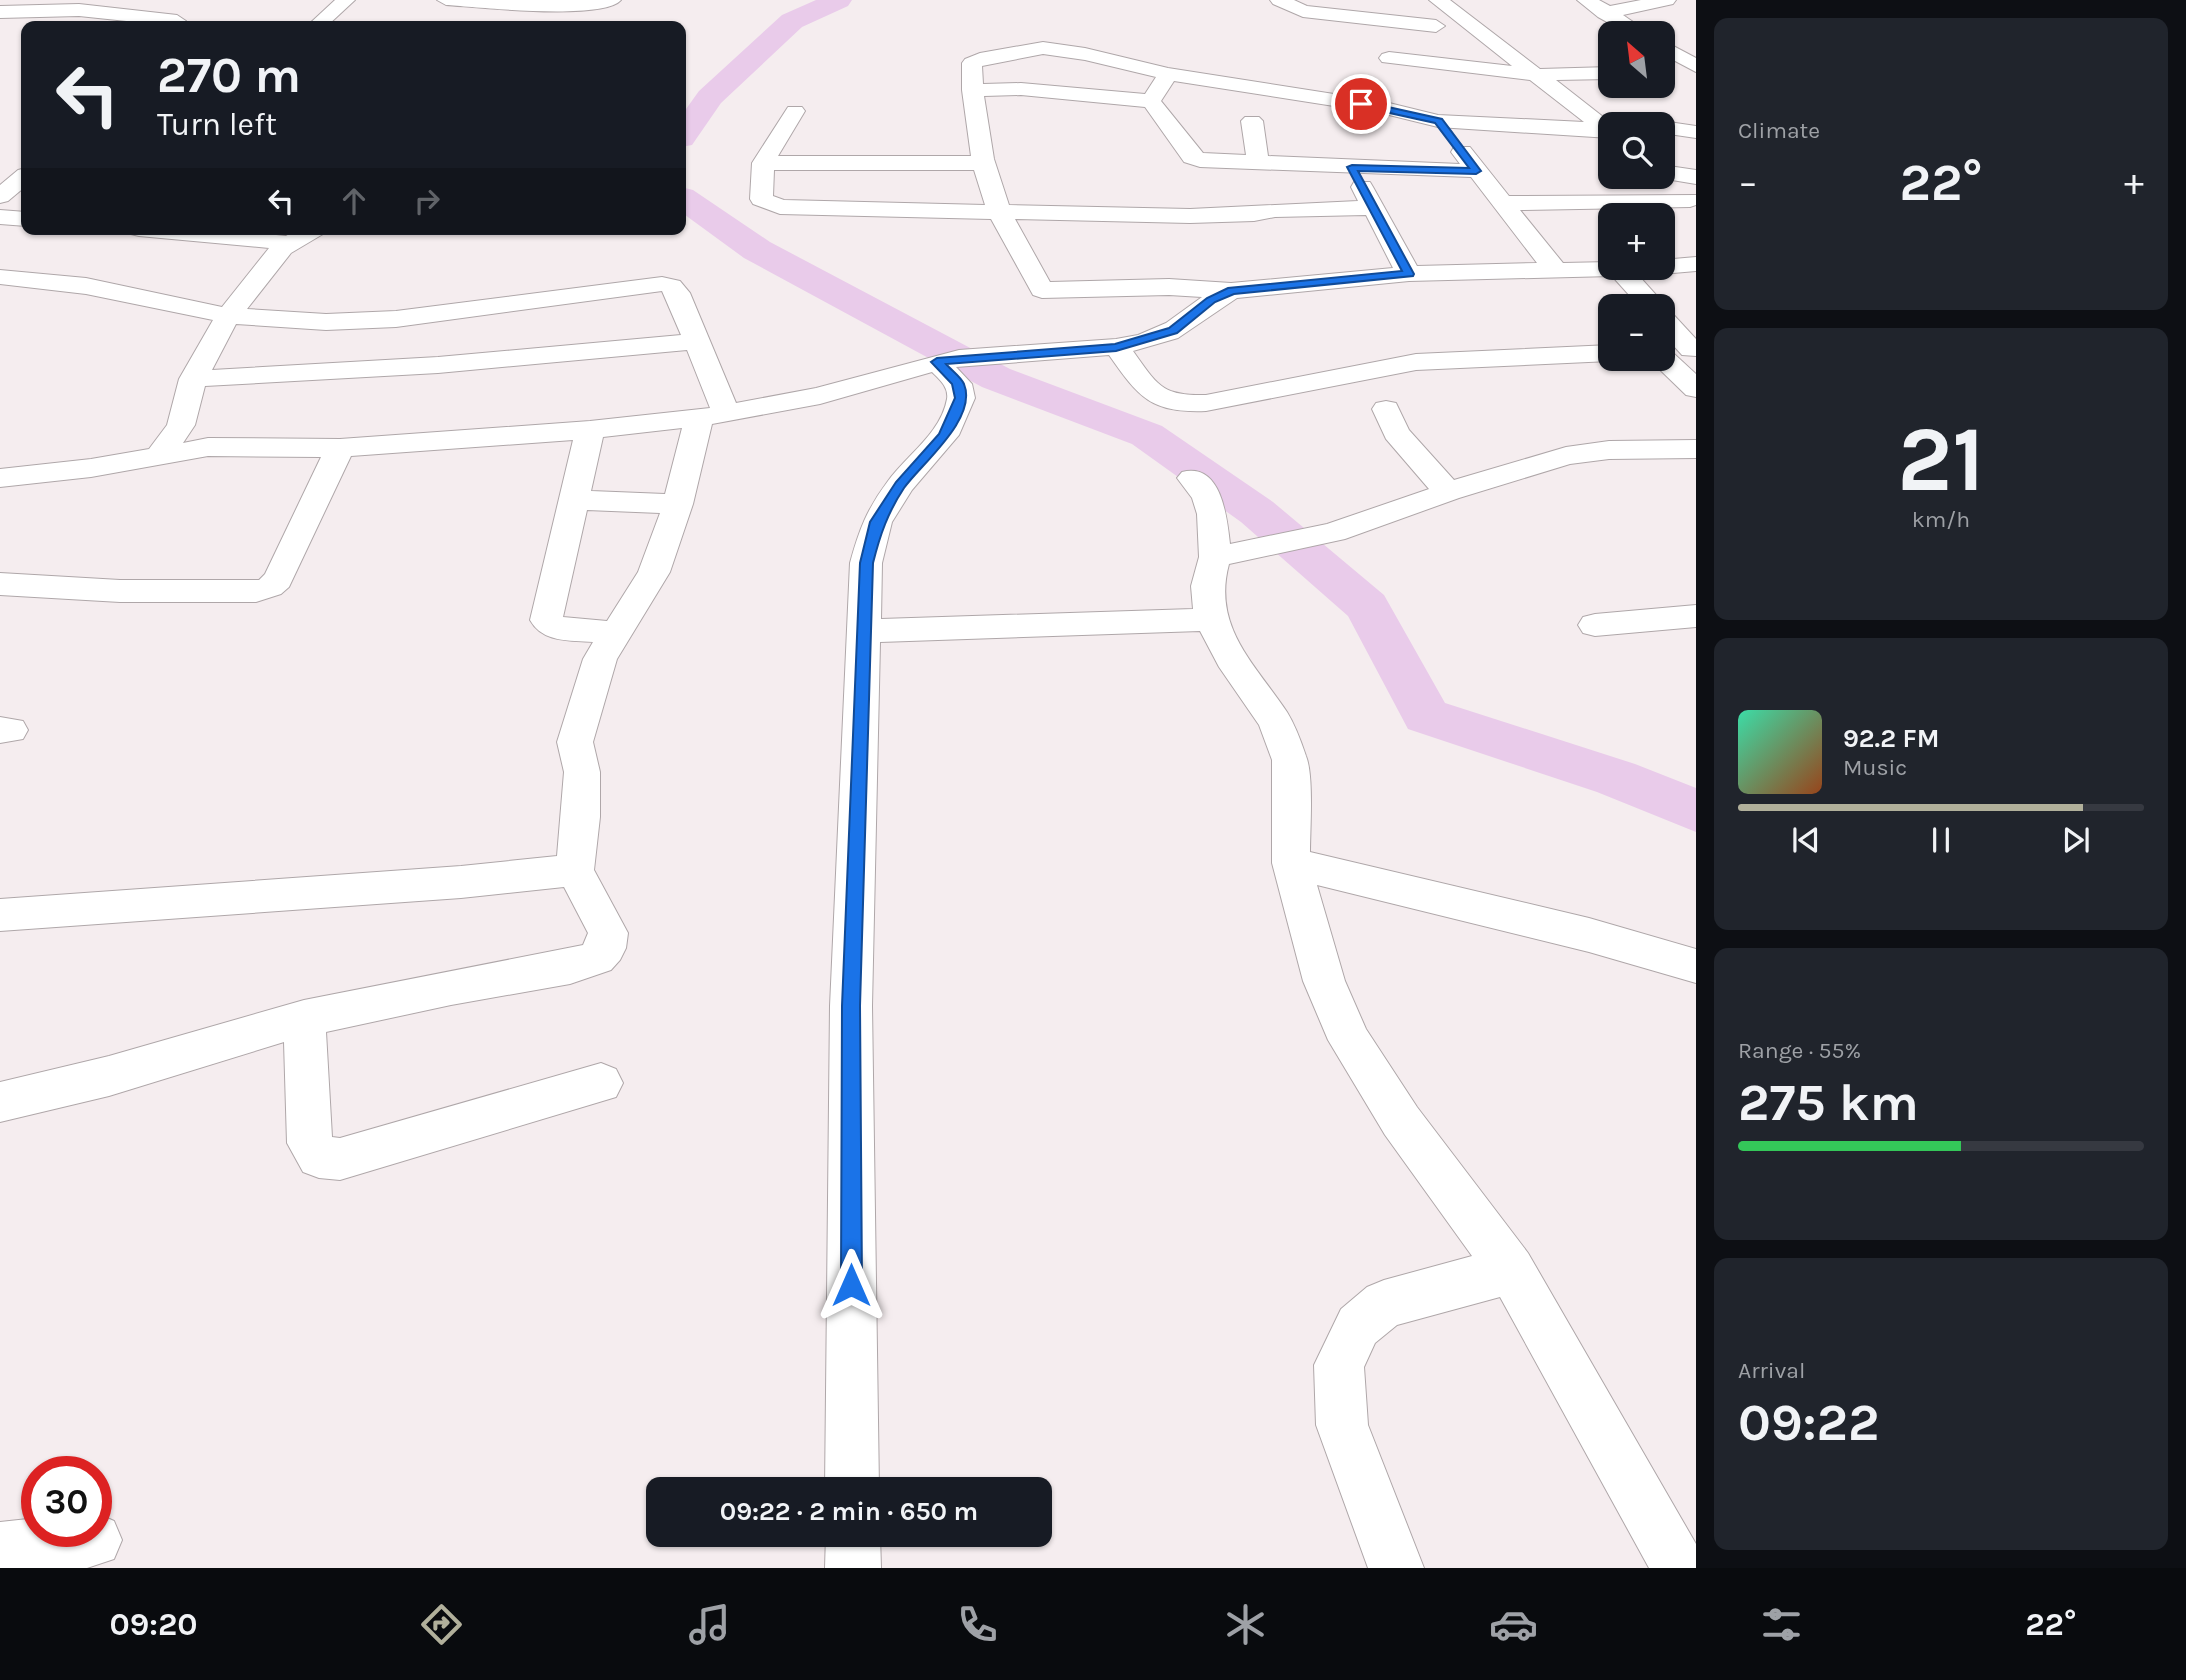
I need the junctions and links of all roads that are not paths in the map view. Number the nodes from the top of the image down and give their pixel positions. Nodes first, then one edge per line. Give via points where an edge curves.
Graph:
1 (346, 0) edge
2 (446, 0) edge
3 (612, 0) edge
4 (1279, 0) edge
5 (1438, 0) edge
6 (1586, 0) edge
7 (1667, 0) edge
8 (471, 2) edge
9 (190, 7) dead end
10 (0, 12) edge
11 (1455, 13) junction
12 (1605, 13) junction
13 (457, 18) dead end
14 (155, 21) edge
15 (178, 21) edge
16 (322, 21) edge
17 (1619, 21) edge
18 (1436, 26) junction
19 (1675, 56) edge
20 (1389, 58) junction
21 (1691, 69) edge
22 (1598, 73) edge
23 (1168, 74) junction
24 (1536, 75) junction
25 (972, 90) junction
26 (1385, 94) junction
27 (1150, 101) junction
28 (795, 111) dead end
29 (1252, 121) dead end
30 (1438, 121) junction
31 (1598, 123) edge
32 (1598, 128) edge
33 (1675, 129) edge
34 (1696, 132) edge
35 (763, 163) junction
36 (984, 163) junction
37 (1258, 164) junction
38 (1352, 167) junction
39 (1476, 171) junction
40 (1675, 175) edge
41 (1696, 177) edge
42 (21, 179) edge
43 (1675, 186) edge
44 (0, 196) edge
45 (1693, 202) edge
46 (1503, 203) junction
47 (1373, 208) junction
48 (1000, 212) junction
49 (0, 217) edge
50 (21, 219) edge
51 (203, 235) edge
52 (304, 235) edge
53 (288, 243) junction
54 (1696, 264) edge
55 (1675, 266) edge
56 (1598, 271) edge
57 (1557, 272) junction
58 (1409, 274) junction
59 (0, 277) edge
60 (1629, 280) edge
61 (1231, 291) junction
62 (1642, 294) edge
63 (228, 316) junction
64 (1675, 330) edge
65 (698, 341) junction
66 (1116, 347) junction
67 (1694, 349) edge
68 (1675, 350) edge
69 (1598, 354) edge
70 (937, 362) junction
71 (1675, 369) edge
72 (193, 379) junction
73 (1696, 389) edge
74 (1386, 410) dead end
75 (713, 416) junction
76 (181, 425) junction
77 (590, 430) junction
78 (208, 447) junction
79 (340, 448) junction
80 (1696, 449) edge
81 (161, 453) junction
82 (0, 478) edge
83 (1192, 478) dead end
84 (1448, 492) junction
85 (575, 500) junction
86 (678, 504) junction
87 (1215, 557) junction
88 (0, 584) edge
89 (1696, 616) edge
90 (1211, 620) junction
91 (1595, 625) dead end
92 (864, 631) junction
93 (615, 634) junction
94 (1291, 863) junction
95 (575, 870) junction
96 (0, 915) edge
97 (1696, 966) edge
98 (303, 1017) junction
99 (601, 1083) dead end
100 (0, 1102) edge
101 (1511, 1270) junction
102 (852, 1477) edge
103 (21, 1547) edge
104 (853, 1547) edge
105 (0, 1549) edge
106 (853, 1568) edge
107 (1396, 1568) edge
108 (1679, 1568) edge

1 - 16 street
2 - 8 street
3 - 8 street via 565,7
4 - 18 street via 1304,12
5 - 11 street
6 - 12 street
7 - 12 street
8 - 13 street
9 - 15 street
10 - 14 street via 79,10
11 - 18 street
11 - 24 street
12 - 17 street
18 - 20 street
19 - 21 street
20 - 24 street
20 - 26 street via 1384,66
22 - 24 street
23 - 25 street via 1043,48 972,63
23 - 26 street
23 - 27 street
24 - 31 street
25 - 27 street via 1021,89
25 - 36 street
26 - 30 street
27 - 37 street via 1192,158
28 - 35 street
29 - 37 street
30 - 32 street
30 - 39 street
33 - 34 street
35 - 36 street
35 - 48 street via 761,199 780,207
36 - 48 street
37 - 38 street
38 - 39 street
38 - 47 street
39 - 46 street
40 - 41 street
42 - 44 street
43 - 45 street
45 - 46 street
46 - 57 street
47 - 48 street via 1189,216
47 - 58 street
48 - 61 street via 1042,290 1169,287
49 - 50 street
51 - 53 street
52 - 53 street
53 - 63 street
54 - 55 street
56 - 57 street
57 - 58 street
58 - 61 street
59 - 63 street via 86,286
60 - 62 street
61 - 66 street via 1211,300 1173,330
63 - 65 street via 326,323 396,319 662,284 677,293
63 - 72 street
64 - 67 street
65 - 72 street via 438,365
65 - 75 street
66 - 69 street via 1156,395 1186,404 1416,362
66 - 70 street
67 - 68 street
70 - 75 street via 820,396
70 - 92 street via 958,384 961,398 945,435 900,485 877,522 866,563
71 - 73 street
72 - 76 street
74 - 84 street via 1396,433
75 - 77 street
75 - 86 street
76 - 78 street
76 - 81 street
77 - 79 street
77 - 85 street
78 - 79 street
78 - 81 street
79 - 88 street via 278,580 270,587 256,591 120,591
80 - 84 street via 1609,450 1566,456
81 - 82 street via 91,468
83 - 87 street via 1207,496
84 - 87 street via 1334,532
85 - 86 street
85 - 93 street via 546,620 557,628
86 - 93 street via 654,572
87 - 90 street via 1208,586
89 - 91 street
90 - 92 street
90 - 94 street via 1231,659 1275,722 1290,760
92 - 102 street via 851,1006
93 - 95 street via 600,659 575,742 582,772
94 - 97 street via 1589,935
94 - 101 street via 1324,981 1349,1040 1401,1121
95 - 96 street
95 - 98 street via 608,933 606,948 597,958 570,967
98 - 99 street via 310,1143 318,1157 340,1158
98 - 100 street via 109,1076
101 - 107 street via 1384,1304 1358,1326 1339,1364 1342,1425
101 - 108 street
103 - 105 street
104 - 106 street

